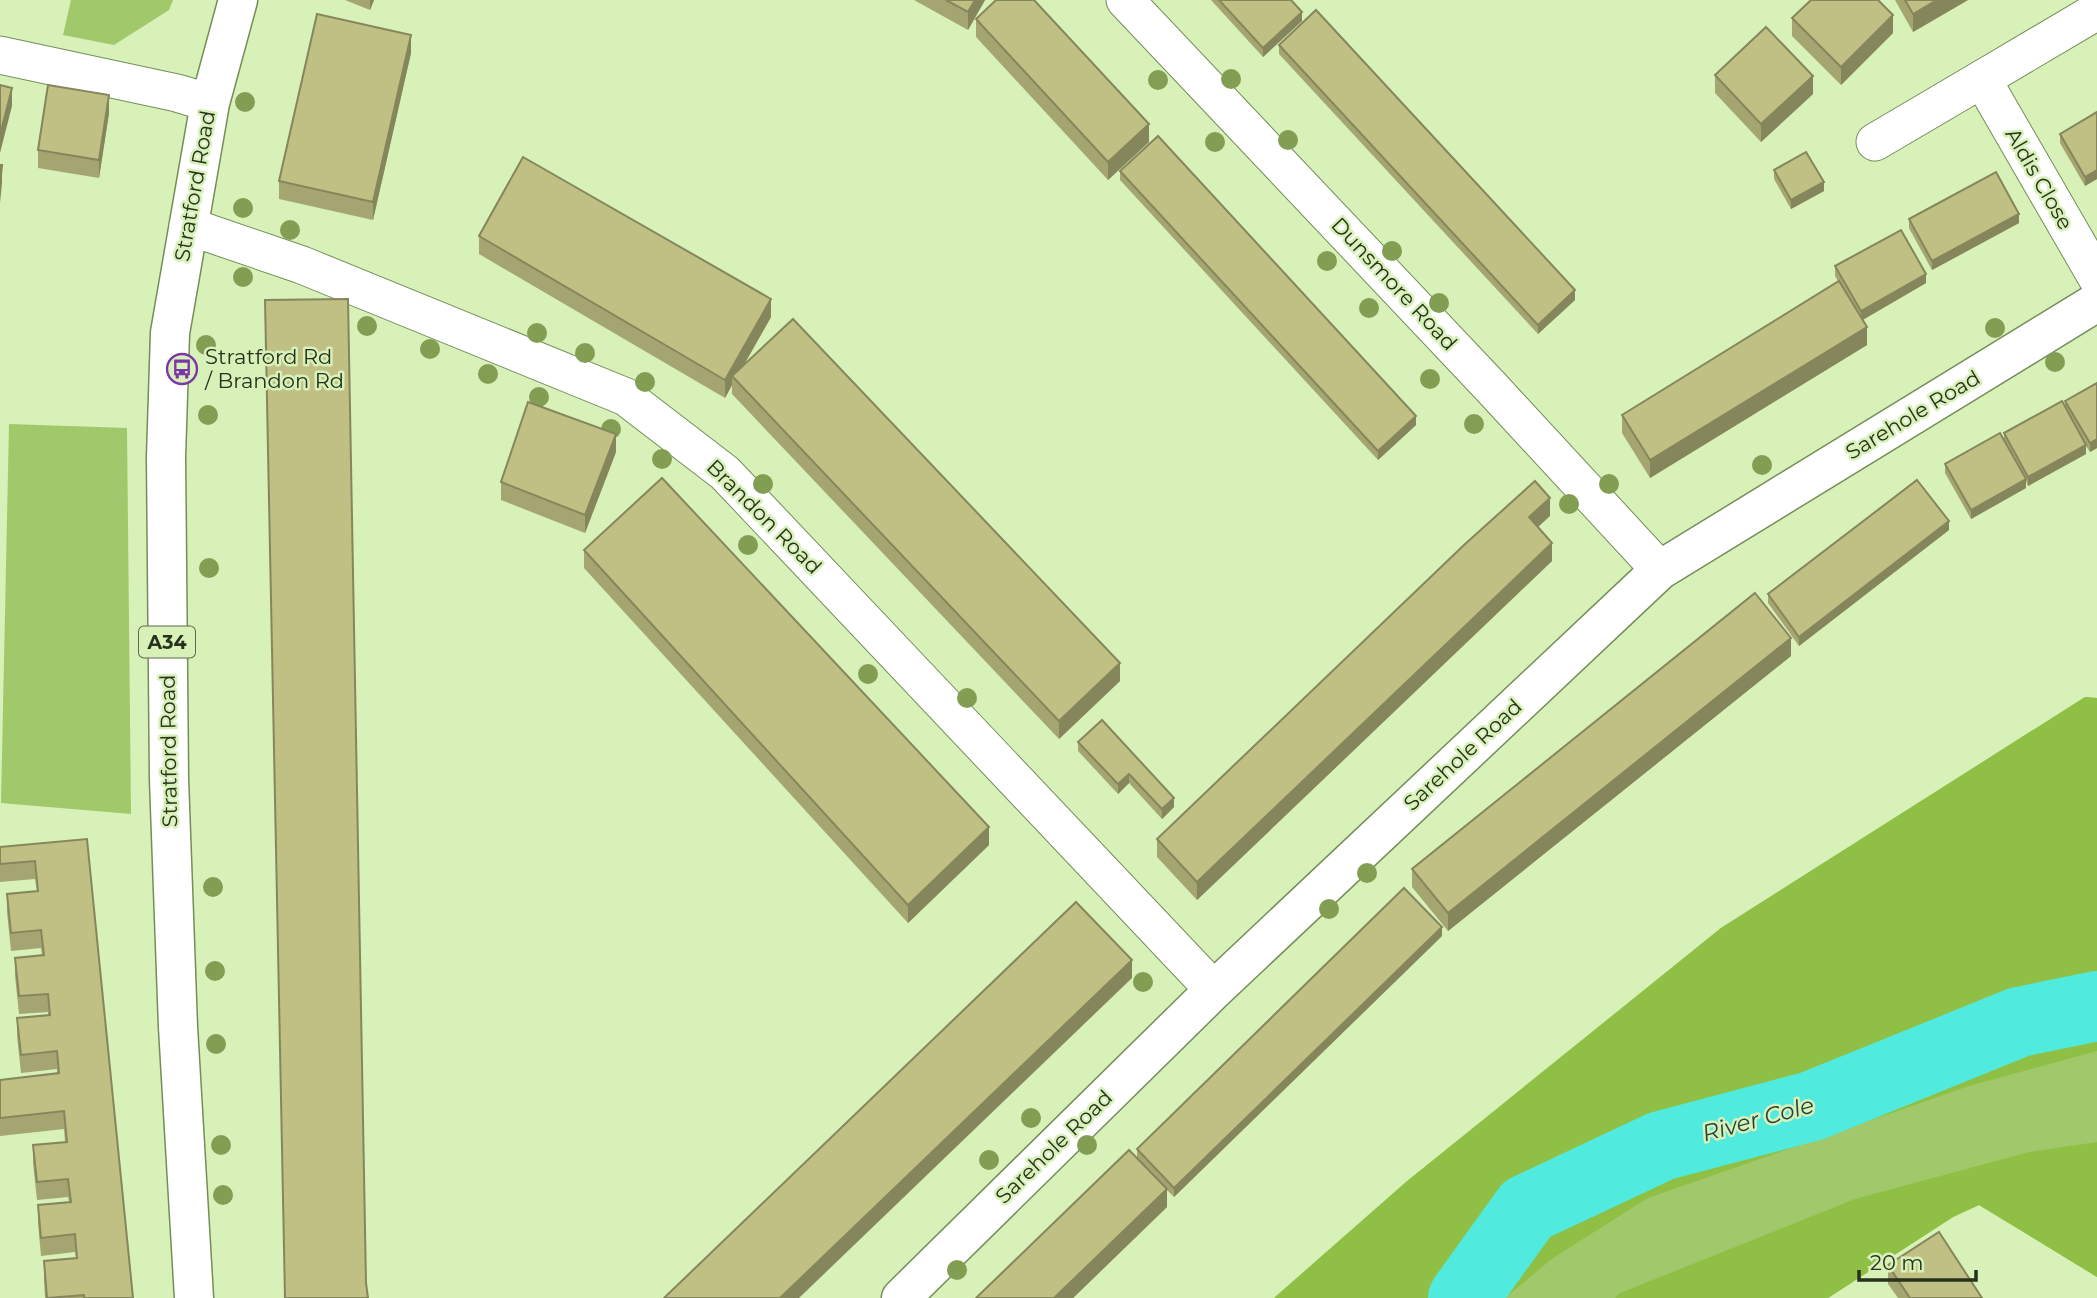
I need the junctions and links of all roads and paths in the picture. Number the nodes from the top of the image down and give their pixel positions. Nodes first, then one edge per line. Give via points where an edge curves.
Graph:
1 (238, 0) edge
2 (1125, 0) edge
3 (2097, 11) edge
4 (0, 55) edge
5 (1982, 79) junction
6 (210, 103) junction
7 (1875, 142) dead end
8 (188, 226) junction
9 (2097, 278) edge
10 (2097, 302) edge
11 (1660, 570) junction
12 (1214, 990) junction
13 (194, 1298) edge
14 (901, 1298) edge

1 - 6 main road, Stratford Road / A34
2 - 11 street, Dunsmore Road
3 - 5 street
4 - 6 street
5 - 7 street
5 - 9 street, Aldis Close
6 - 8 main road, Stratford Road / A34
8 - 12 street, Brandon Road via 302,265 626,397 725,473
8 - 13 main road, Stratford Road / A34 via 170,333 167,643 178,1027
10 - 11 main road, Sarehole Road
11 - 12 main road, Sarehole Road
12 - 14 main road, Sarehole Road

